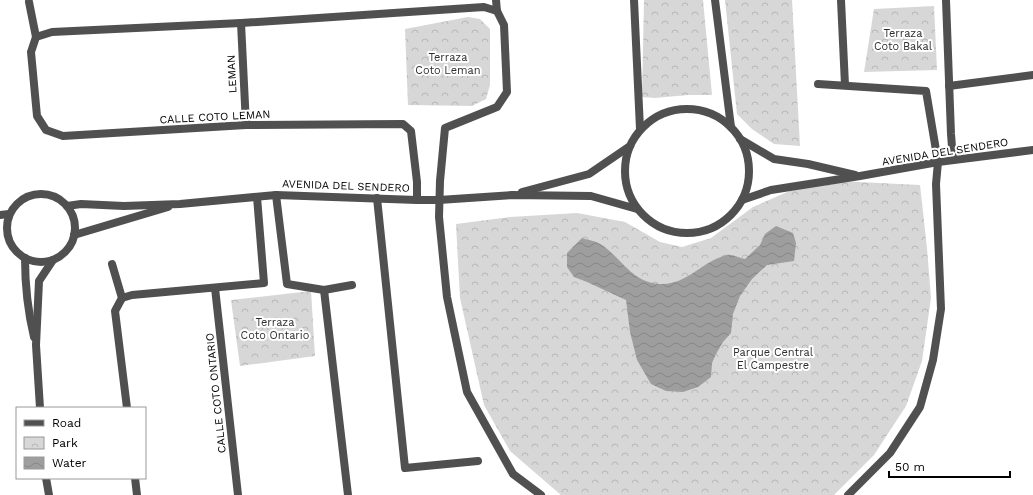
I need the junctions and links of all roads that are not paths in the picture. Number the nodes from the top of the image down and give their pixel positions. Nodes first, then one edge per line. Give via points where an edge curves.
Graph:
1 (496, 0) edge
2 (634, 0) edge
3 (714, 0) edge
4 (841, 0) edge
5 (946, 0) edge
6 (30, 2) dead end
7 (497, 11) junction
8 (241, 23) junction
9 (36, 37) junction
10 (1033, 75) edge
11 (818, 84) dead end
12 (845, 85) junction
13 (950, 86) junction
14 (246, 125) junction
15 (731, 127) junction
16 (640, 129) junction
17 (740, 139) junction
18 (630, 146) junction
19 (1033, 150) edge
20 (953, 160) junction
21 (938, 162) junction
22 (860, 176) junction
23 (276, 195) junction
24 (512, 195) junction
25 (257, 197) junction
26 (377, 198) junction
27 (417, 200) junction
28 (439, 200) junction
29 (742, 200) junction
30 (180, 204) junction
31 (67, 206) junction
32 (637, 209) junction
33 (9, 214) junction
34 (0, 215) edge
35 (74, 235) junction
36 (4, 236) edge
37 (25, 258) junction
38 (53, 260) junction
39 (112, 264) dead end
40 (352, 285) dead end
41 (215, 288) junction
42 (324, 290) junction
43 (122, 298) junction
44 (36, 345) junction
45 (40, 407) edge
46 (127, 407) edge
47 (478, 461) dead end
48 (46, 479) edge
49 (135, 479) edge
50 (50, 495) edge
51 (137, 495) edge
52 (238, 495) edge
53 (348, 495) edge
54 (541, 495) edge
55 (848, 495) edge

1 - 7 street
2 - 16 street
3 - 15 street
4 - 12 street
5 - 13 street
6 - 9 street, CALLE COTO LEMAN
7 - 8 street via 484,7
7 - 28 street via 504,25 507,92 497,107 445,128
8 - 9 street via 52,32
8 - 14 street, LEMAN
9 - 14 street, CALLE COTO LEMAN via 31,52 37,116 46,130 63,136
10 - 13 street
11 - 12 street
12 - 21 street via 926,91
13 - 20 street
14 - 27 street, CALLE COTO LEMAN via 403,124 411,131
15 - 16 street via 714,115 695,109 675,110 656,117
15 - 17 street
16 - 18 street
17 - 22 street, AVENIDA DEL SENDERO via 774,159
17 - 29 street via 749,169
18 - 24 street, AVENIDA DEL SENDERO via 589,174
18 - 32 street via 625,179
19 - 20 street, AVENIDA DEL SENDERO
20 - 21 street, AVENIDA DEL SENDERO
21 - 22 street, AVENIDA DEL SENDERO
21 - 55 street via 936,184 941,309 933,360 920,407 890,453
22 - 29 street, AVENIDA DEL SENDERO via 771,190
23 - 25 street, AVENIDA DEL SENDERO
23 - 26 street, AVENIDA DEL SENDERO
23 - 42 street via 286,284
24 - 28 street, AVENIDA DEL SENDERO
24 - 32 street, AVENIDA DEL SENDERO via 591,196
25 - 30 street, AVENIDA DEL SENDERO
25 - 41 street via 264,282
26 - 27 street, AVENIDA DEL SENDERO
26 - 47 street via 405,468
27 - 28 street, AVENIDA DEL SENDERO
28 - 54 street via 447,297 467,392 513,474
29 - 32 street via 730,216 713,228 692,234 672,232 653,223
30 - 31 street, AVENIDA DEL SENDERO
30 - 35 street, AVENIDA DEL SENDERO
31 - 33 street via 53,196 36,193 20,200
31 - 35 street via 74,220
33 - 34 street
33 - 36 street
35 - 38 street via 70,246
36 - 37 street
37 - 38 street via 38,262
37 - 44 street via 31,324
38 - 44 street via 39,281
39 - 43 street
40 - 42 street
41 - 43 street
41 - 52 street, CALLE COTO ONTARIO
42 - 53 street
43 - 46 street via 115,311
44 - 45 street
48 - 50 street
49 - 51 street

